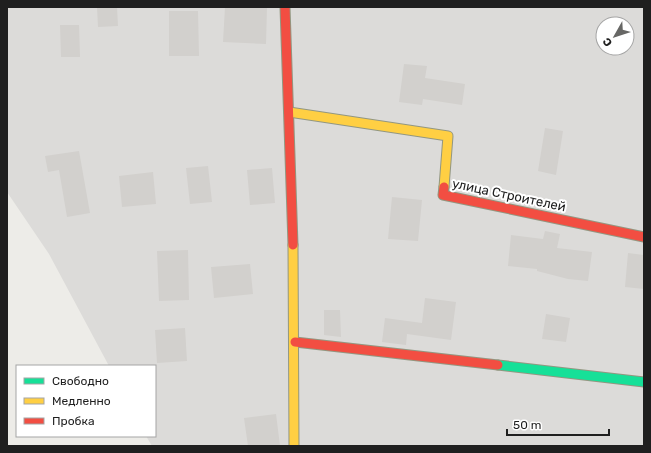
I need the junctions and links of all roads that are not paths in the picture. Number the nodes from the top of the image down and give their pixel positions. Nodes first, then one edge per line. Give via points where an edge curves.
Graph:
1 (285, 7) edge
2 (289, 112) junction
3 (644, 237) edge
4 (295, 342) junction
5 (644, 382) edge
6 (294, 446) edge

1 - 2 street
2 - 3 street, улица Строителей via 448,136 443,195
2 - 4 street
4 - 5 street
4 - 6 street

